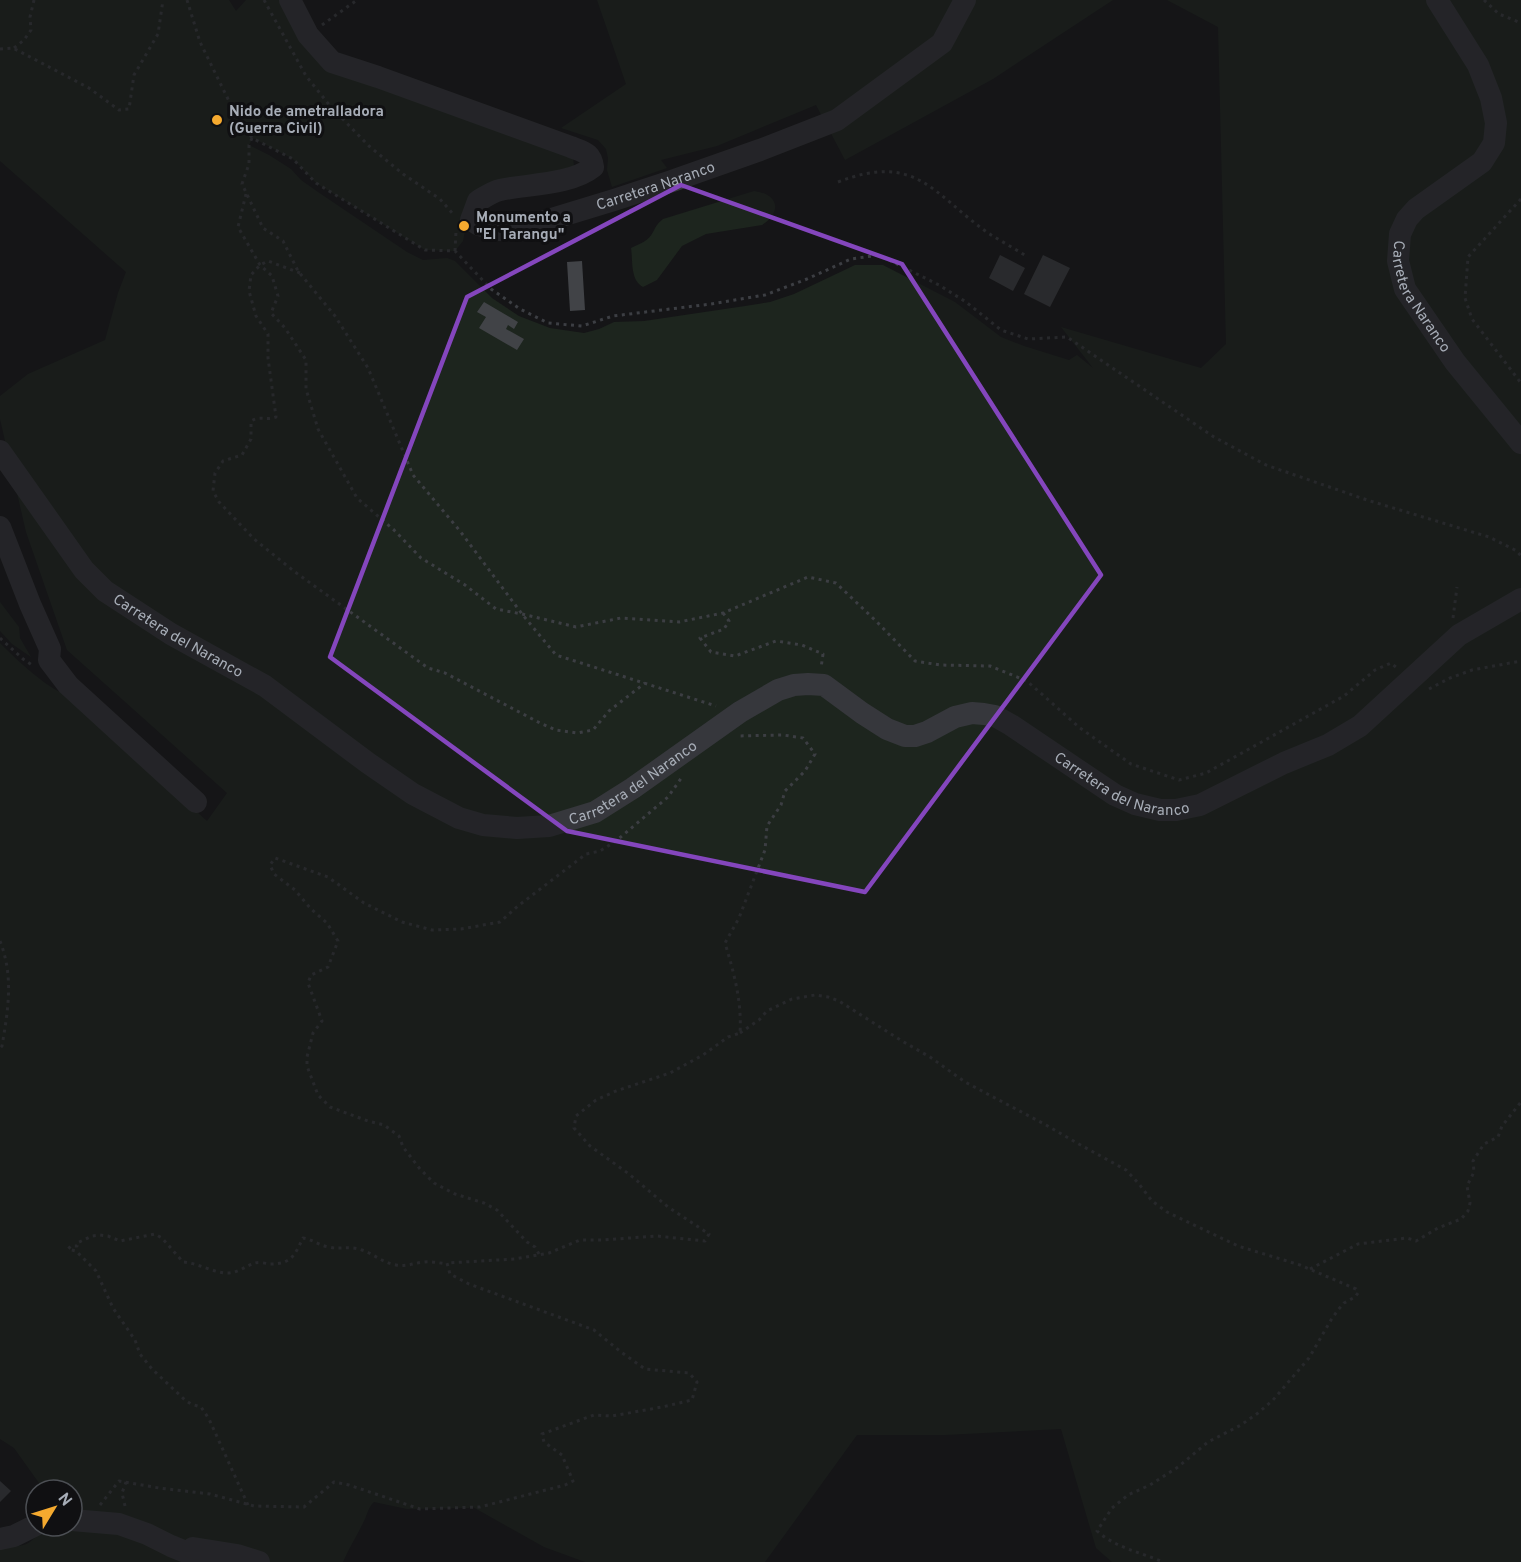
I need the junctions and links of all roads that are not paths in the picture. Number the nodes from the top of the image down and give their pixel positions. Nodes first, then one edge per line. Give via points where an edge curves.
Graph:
1 (290, 0) edge
2 (965, 0) edge
3 (1437, 0) edge
4 (1521, 443) edge
5 (0, 451) edge
6 (0, 527) edge
7 (1521, 599) edge
8 (196, 802) dead end
9 (84, 1520) edge
10 (24, 1531) edge
11 (0, 1539) edge
12 (171, 1546) junction
13 (210, 1562) edge
14 (259, 1562) edge

1 - 2 street, Carretera Naranco via 308,35 332,62 571,147 592,159 593,167 580,175 497,191 478,201 464,219 500,230 522,228 614,200 837,120 942,43
3 - 4 street, Carretera Naranco via 1478,65 1491,98 1496,123 1494,143 1482,162 1407,219 1400,234 1398,261 1405,289 1455,362
5 - 7 street, Carretera del Naranco via 84,570 105,591 171,634 265,686 413,794 459,818 483,825 549,826 595,812 740,712 794,685 824,685 887,729 905,736 921,734 955,717 995,716 1115,795 1135,804 1160,810 1200,805 1360,726 1418,685 1459,635
6 - 8 street via 50,649 49,660 68,685
9 - 12 street via 119,1524
10 - 11 street
12 - 13 street
12 - 14 street via 210,1550

